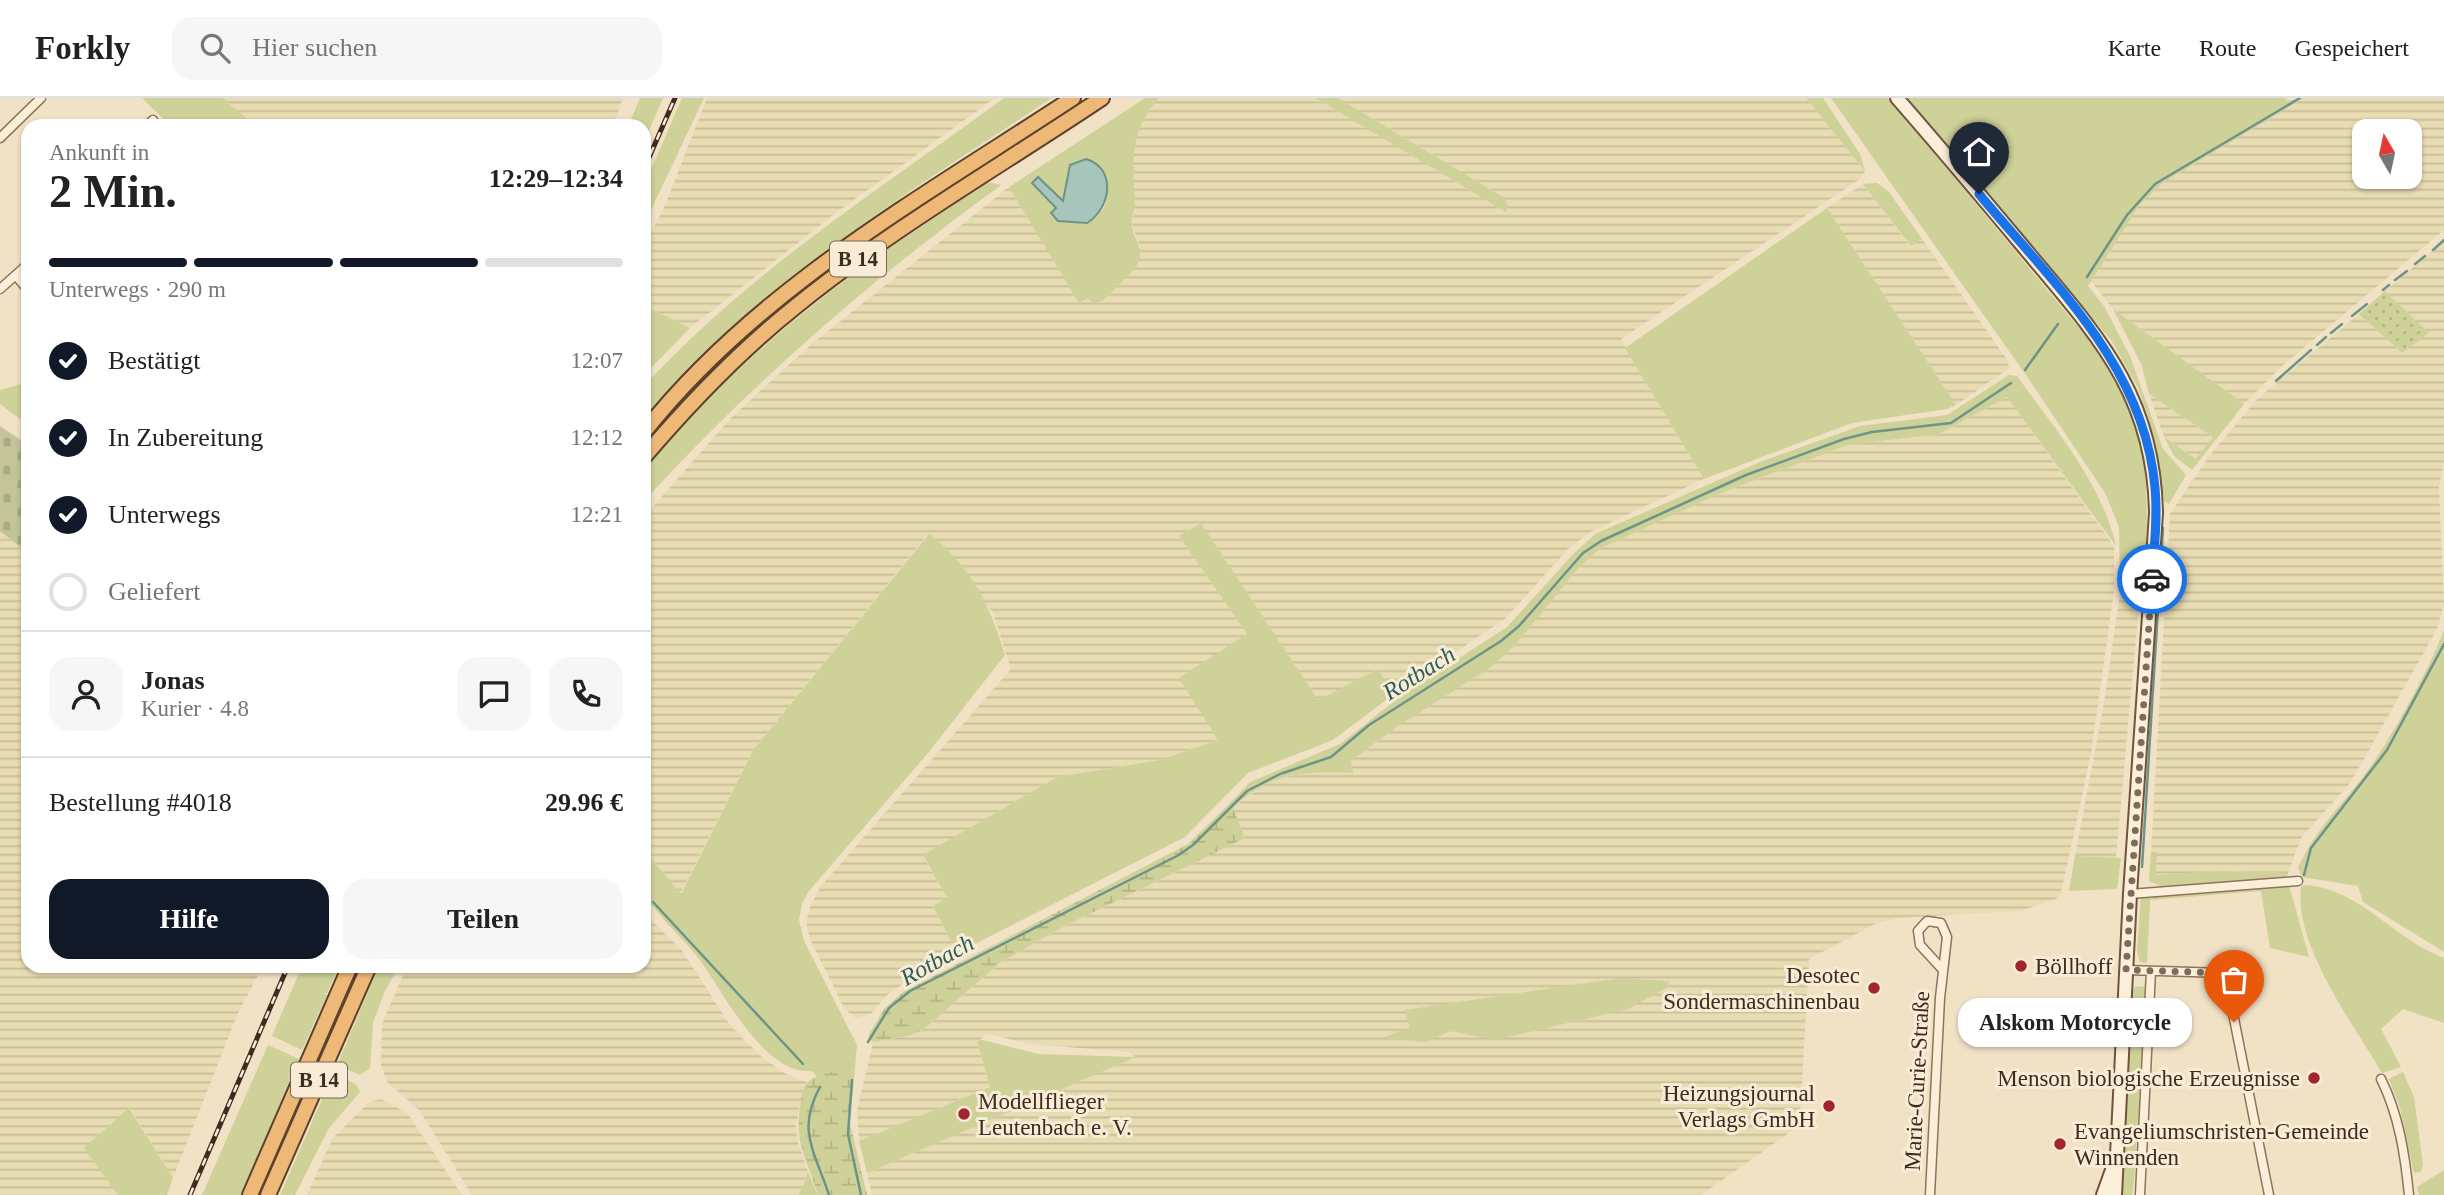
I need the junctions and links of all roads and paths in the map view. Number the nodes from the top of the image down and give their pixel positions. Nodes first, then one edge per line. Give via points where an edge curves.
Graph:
1 (41, 98) edge
2 (1073, 98) edge
3 (1102, 98) edge
4 (1898, 98) edge
5 (0, 138) edge
6 (21, 271) edge
7 (16, 276) junction
8 (21, 282) edge
9 (0, 289) edge
10 (651, 424) edge
11 (651, 449) edge
12 (2298, 881) dead end
13 (2130, 894) junction
14 (1943, 970) junction
15 (2126, 970) junction
16 (2151, 971) junction
17 (347, 973) edge
18 (366, 973) edge
19 (2381, 1079) dead end
20 (2118, 1146) junction
21 (250, 1195) edge
22 (268, 1195) edge
23 (1930, 1195) edge
24 (2103, 1195) edge
25 (2115, 1195) edge
26 (2140, 1195) edge
27 (2269, 1195) edge
28 (2409, 1195) edge

1 - 5 street
2 - 10 highway, B 14 via 814,271 714,357
3 - 11 highway, B 14 via 898,231 793,308 713,381
4 - 13 main road via 2098,338 2117,366 2144,429 2156,513
6 - 7 street
7 - 8 street
7 - 9 street
12 - 13 street
13 - 15 main road
14 - 14 street, Marie-Curie-Straße via 1947,932 1941,923 1927,921 1917,931 1918,941
14 - 23 street, Marie-Curie-Straße
15 - 16 street
15 - 20 main road
16 - 26 street
16 - 27 street via 2225,973
17 - 21 highway, B 14
18 - 22 highway, B 14
19 - 28 street via 2405,1156
20 - 24 main road
20 - 25 main road

